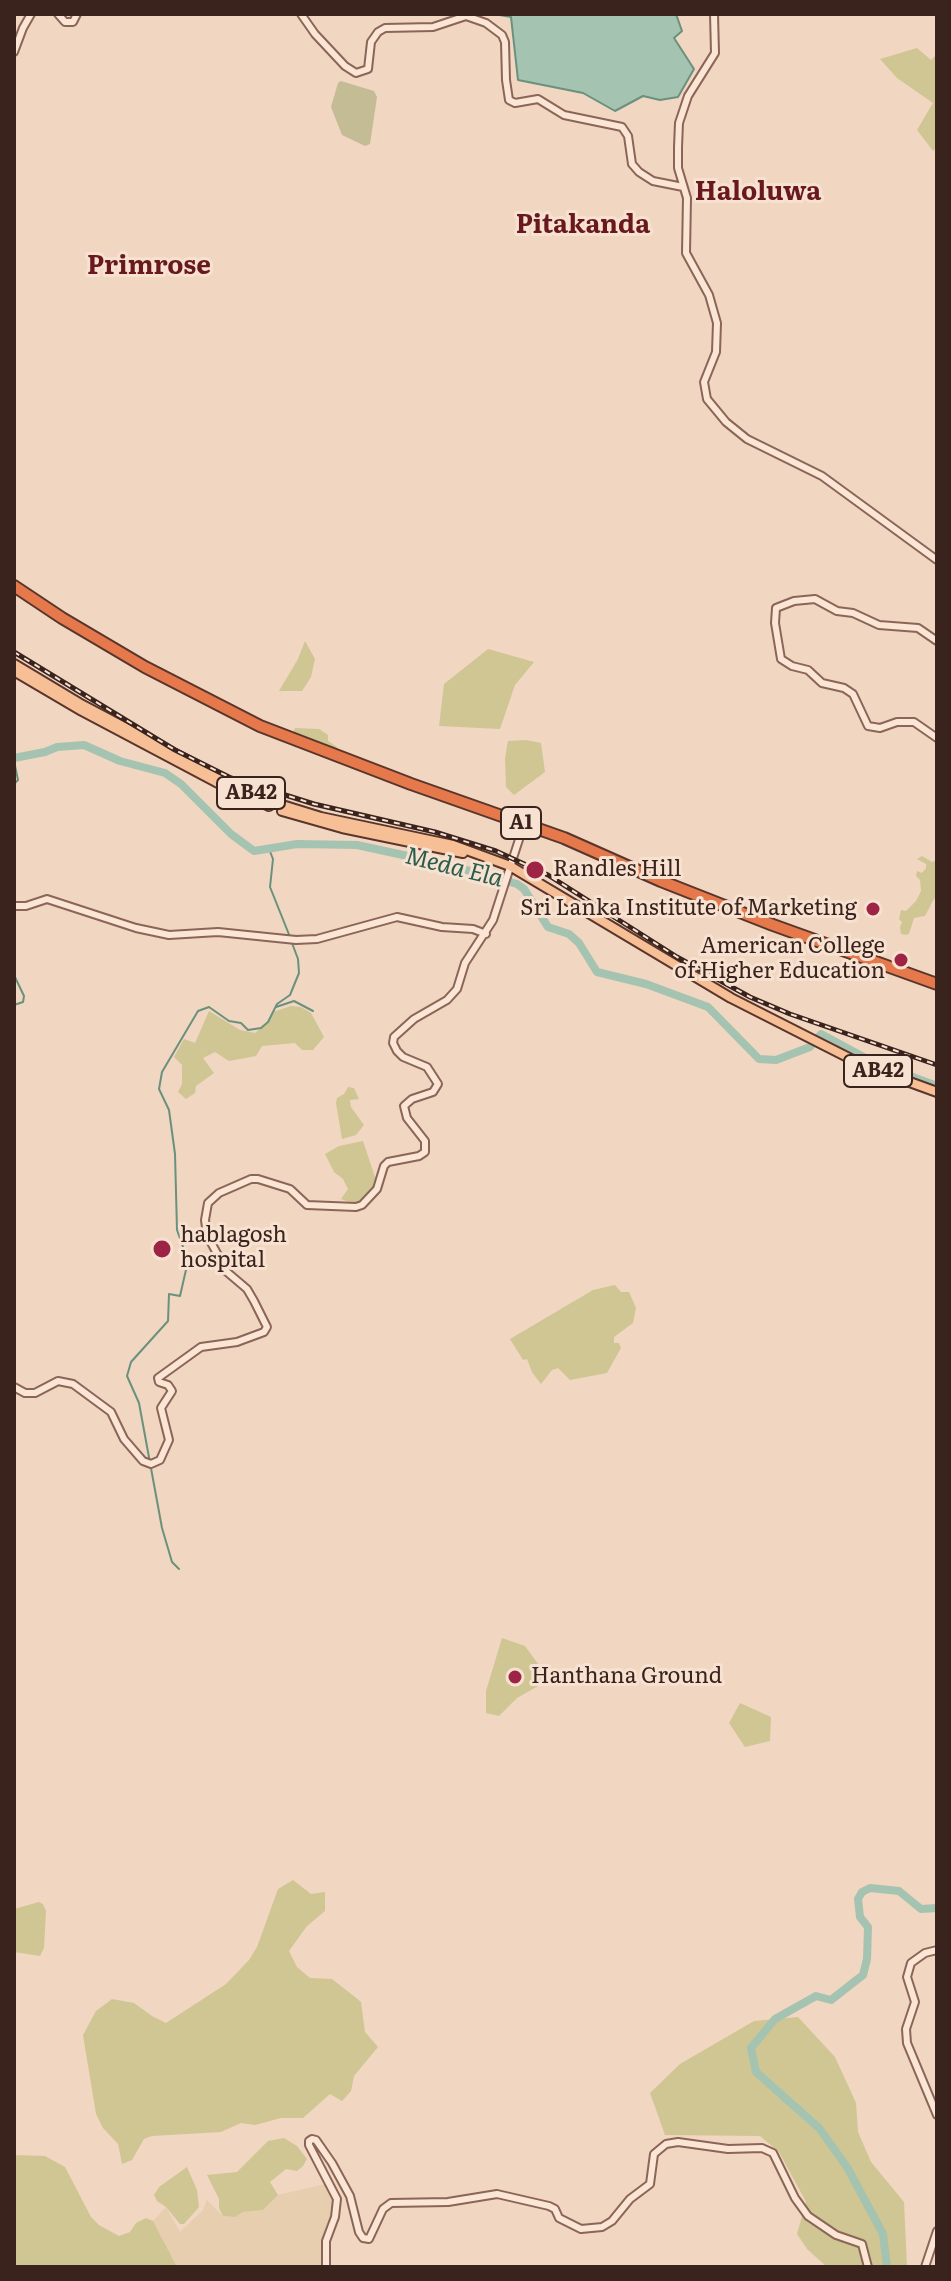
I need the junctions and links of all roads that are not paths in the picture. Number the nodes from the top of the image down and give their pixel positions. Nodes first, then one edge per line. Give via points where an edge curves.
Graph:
1 (31, 14) edge
2 (58, 14) edge
3 (77, 14) edge
4 (301, 14) edge
5 (714, 14) edge
6 (14, 52) edge
7 (683, 187) junction
8 (937, 560) edge
9 (14, 586) edge
10 (937, 641) edge
11 (14, 664) edge
12 (14, 671) edge
13 (937, 738) edge
14 (524, 824) junction
15 (509, 870) junction
16 (14, 906) edge
17 (486, 934) junction
18 (937, 984) edge
19 (937, 1092) edge
20 (14, 1387) edge
21 (937, 1950) edge
22 (937, 2115) edge
23 (937, 2231) edge
24 (326, 2267) edge
25 (868, 2267) edge
26 (925, 2267) edge

1 - 6 street
2 - 3 street via 73,22
4 - 7 street via 356,73 368,69 371,42 378,32 471,17 502,35 509,100 538,99 564,115 622,127 639,172 653,181
5 - 7 street via 715,53 688,96 679,123
7 - 8 street via 686,253 709,295 717,323 716,352 704,391 718,415 747,439 822,476
9 - 14 highway, A1 via 145,667 260,726
10 - 13 street via 918,628 879,625 815,599 776,608 781,659 853,694 868,726 914,722
11 - 15 main road, AB42 via 266,800 453,845
12 - 15 main road, AB42 via 256,802 328,825 444,848
14 - 15 street
14 - 18 highway, A1 via 773,925
15 - 17 street
15 - 19 main road, AB42 via 535,879 702,982 817,1042
16 - 17 street via 47,899 169,935 218,932 296,940 397,917
17 - 20 street via 465,963 457,989 394,1037 403,1057 427,1067 436,1078 433,1092 404,1106 425,1141 427,1148 419,1156 388,1162 377,1189 356,1207 311,1206 290,1189 258,1179 212,1198 205,1211 207,1235 267,1327 237,1342 201,1347 158,1378 172,1391 161,1408 169,1440 163,1456 149,1464 124,1439 111,1412 73,1384 58,1381 35,1393
21 - 22 street via 911,1963 907,1977 915,2002 906,2029
23 - 26 street
24 - 25 street via 326,2241 337,2199 309,2145 312,2139 332,2163 350,2196 359,2232 369,2239 391,2203 497,2194 549,2206 581,2229 602,2227 650,2184 654,2154 666,2144 767,2149 808,2216 862,2244

